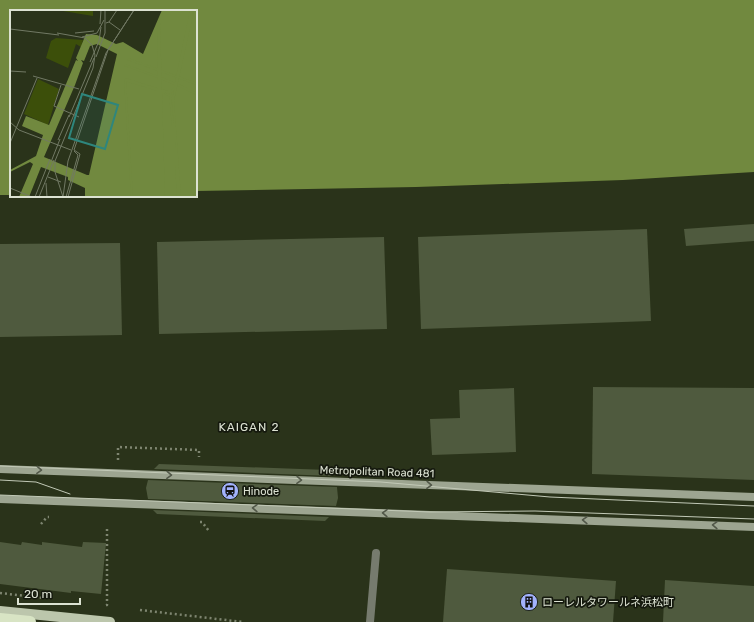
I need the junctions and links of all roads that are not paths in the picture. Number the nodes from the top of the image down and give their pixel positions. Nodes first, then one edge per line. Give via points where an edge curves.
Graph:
1 (0, 469) edge
2 (754, 498) edge
3 (0, 499) edge
4 (754, 527) edge
5 (376, 553) dead end
6 (0, 611) edge
7 (0, 619) edge
8 (15, 622) edge
9 (30, 622) edge
10 (110, 622) edge
11 (370, 622) edge

1 -> 2 main road, Metropolitan Road 481
4 -> 3 main road
5 - 11 street
6 - 10 main road
7 - 8 highway
7 - 9 highway

